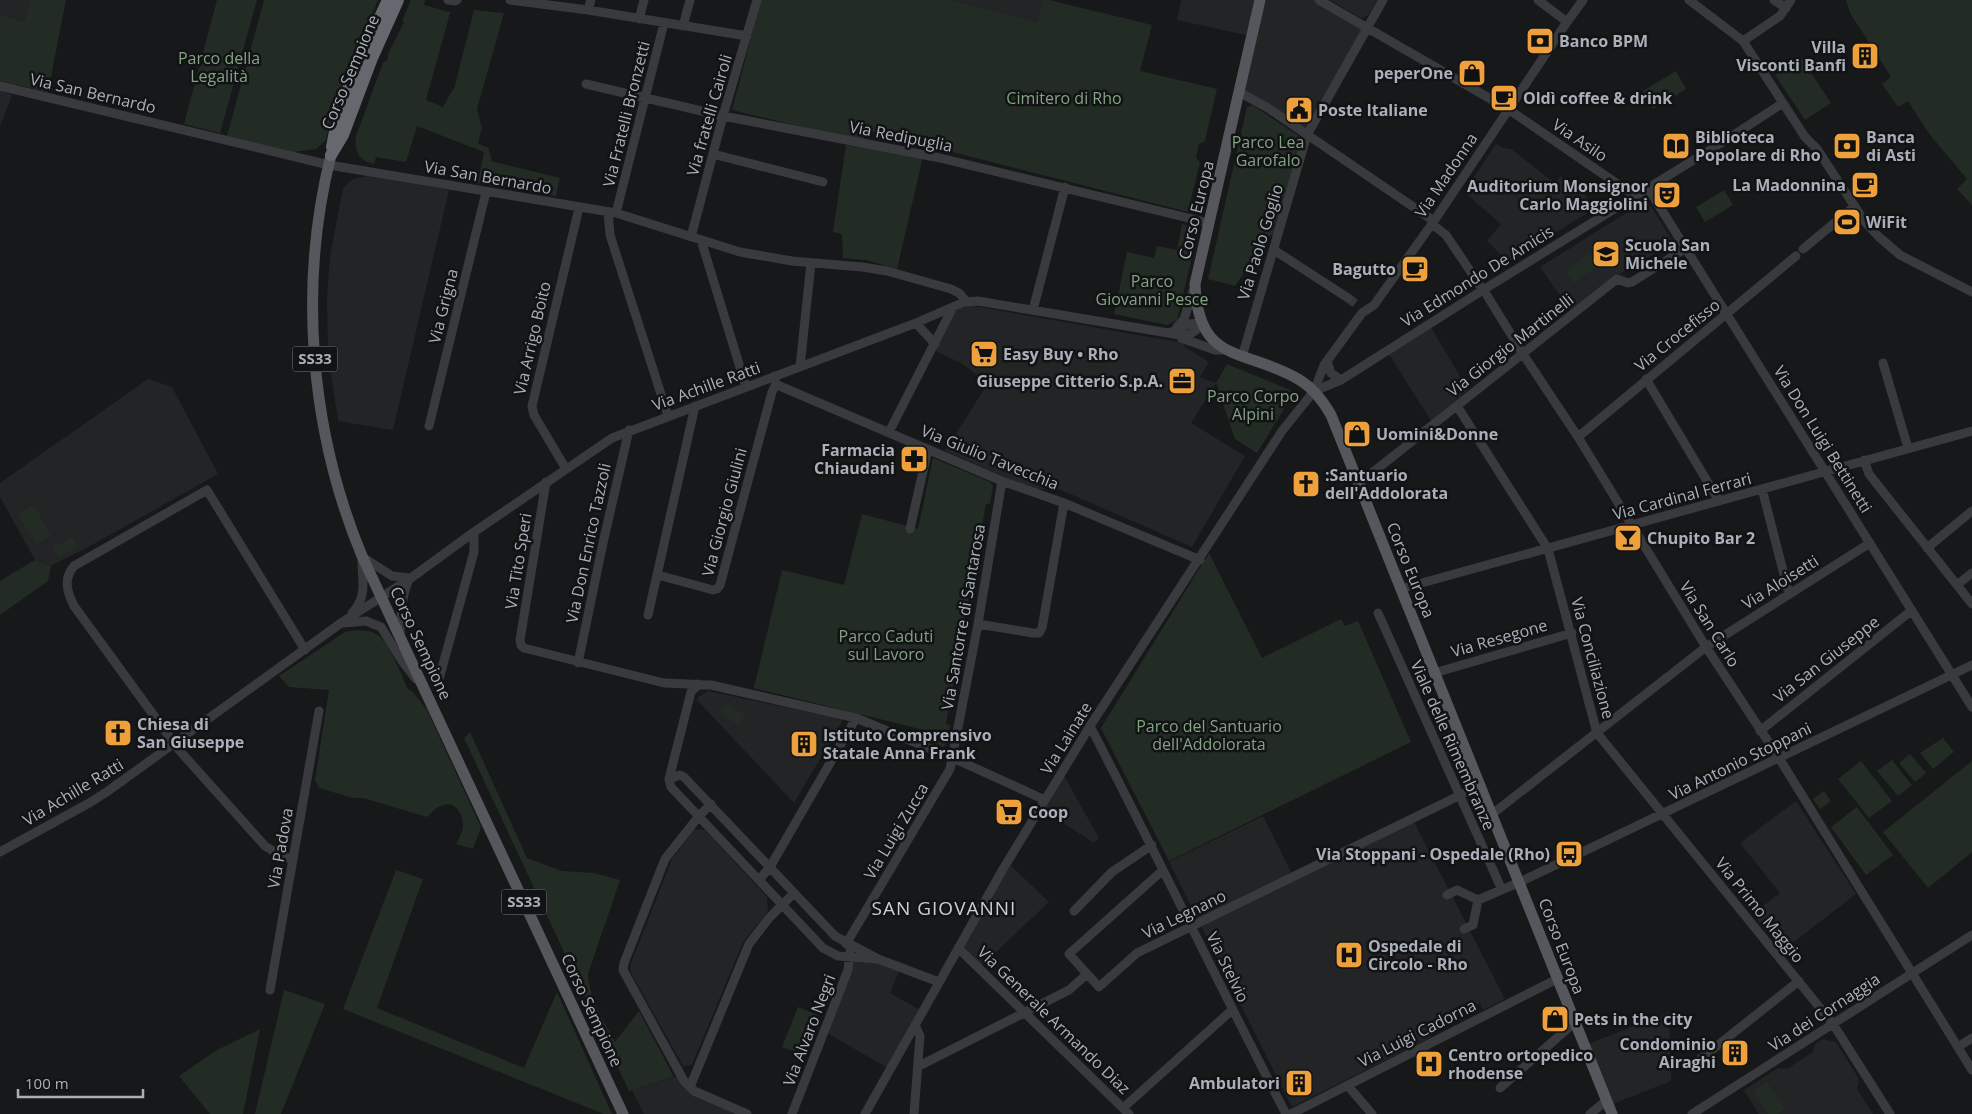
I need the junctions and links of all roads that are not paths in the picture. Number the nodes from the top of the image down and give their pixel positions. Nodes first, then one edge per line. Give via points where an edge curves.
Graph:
1 (388, 0) edge
2 (398, 0) edge
3 (448, 0) edge
4 (457, 0) edge
5 (510, 0) edge
6 (591, 0) edge
7 (644, 0) edge
8 (690, 0) edge
9 (757, 0) edge
10 (1260, 0) edge
11 (1320, 0) edge
12 (1383, 0) edge
13 (1538, 0) edge
14 (1583, 0) edge
15 (1689, 0) edge
16 (1774, 0) edge
17 (1791, 0) edge
18 (588, 10) junction
19 (1783, 12) junction
20 (639, 19) junction
21 (664, 22) junction
22 (1567, 22) junction
23 (683, 26) junction
24 (1368, 28) junction
25 (747, 36) junction
26 (1743, 41) junction
27 (586, 84) dead end
28 (0, 86) edge
29 (1239, 92) junction
30 (645, 97) junction
31 (1783, 103) junction
32 (1508, 109) junction
33 (723, 116) junction
34 (1307, 135) junction
35 (713, 154) junction
36 (330, 160) junction
37 (824, 182) dead end
38 (1065, 187) junction
39 (1648, 188) junction
40 (486, 192) junction
41 (1635, 196) junction
42 (1854, 206) junction
43 (579, 208) junction
44 (612, 212) junction
45 (1209, 223) junction
46 (1433, 223) junction
47 (691, 237) junction
48 (701, 240) junction
49 (1686, 248) junction
50 (1803, 249) dead end
51 (1274, 250) junction
52 (1796, 256) dead end
53 (811, 263) junction
54 (1195, 284) junction
55 (1483, 290) junction
56 (1972, 292) edge
57 (1348, 298) tunnel mouth
58 (966, 301) junction
59 (953, 307) junction
60 (1033, 310) junction
61 (1726, 314) junction
62 (916, 322) junction
63 (1201, 323) junction
64 (1169, 333) junction
65 (935, 344) junction
66 (1226, 350) junction
67 (1523, 354) junction
68 (1242, 357) junction
69 (1327, 361) junction
70 (1884, 363) dead end
71 (800, 367) junction
72 (1646, 379) junction
73 (775, 380) junction
74 (1340, 380) junction
75 (746, 387) junction
76 (1314, 391) junction
77 (695, 406) junction
78 (1457, 406) junction
79 (668, 416) junction
80 (429, 426) dead end
81 (630, 430) junction
82 (1972, 431) edge
83 (889, 432) junction
84 (1578, 437) junction
85 (1908, 448) junction
86 (928, 449) junction
87 (1864, 460) junction
88 (566, 469) junction
89 (1826, 472) junction
90 (1002, 481) junction
91 (546, 482) junction
92 (1358, 484) junction
93 (1762, 490) junction
94 (1719, 501) junction
95 (1064, 502) junction
96 (1972, 512) edge
97 (1632, 525) junction
98 (910, 529) dead end
99 (474, 532) junction
100 (1870, 543) junction
101 (1927, 548) junction
102 (1548, 549) junction
103 (362, 556) junction
104 (1200, 560) junction
105 (1972, 573) edge
106 (658, 575) junction
107 (411, 578) junction
108 (1957, 585) junction
109 (1400, 589) junction
110 (1789, 594) junction
111 (382, 597) junction
112 (1972, 604) edge
113 (1911, 611) junction
114 (1378, 613) dead end
115 (648, 615) dead end
116 (341, 623) junction
117 (978, 624) junction
118 (1572, 633) junction
119 (400, 635) junction
120 (1706, 646) junction
121 (305, 650) junction
122 (578, 663) junction
123 (1972, 665) edge
124 (1434, 673) junction
125 (1951, 674) junction
126 (439, 678) dead end
127 (699, 684) junction
128 (425, 689) junction
129 (1972, 708) edge
130 (319, 711) dead end
131 (856, 718) junction
132 (1090, 726) junction
133 (1760, 731) junction
134 (1597, 733) junction
135 (175, 744) junction
136 (953, 758) junction
137 (1779, 758) junction
138 (669, 779) junction
139 (1479, 786) junction
140 (1459, 795) junction
141 (1045, 800) junction
142 (711, 804) junction
143 (1662, 815) junction
144 (699, 816) junction
145 (1492, 816) junction
146 (1152, 845) junction
147 (0, 852) edge
148 (293, 860) junction
149 (770, 867) junction
150 (1163, 870) junction
151 (759, 880) junction
152 (1520, 882) junction
153 (1502, 890) junction
154 (794, 893) junction
155 (1447, 895) dead end
156 (1478, 900) junction
157 (782, 904) junction
158 (1074, 911) dead end
159 (1191, 927) junction
160 (1464, 929) dead end
161 (1972, 935) edge
162 (847, 943) junction
163 (958, 948) junction
164 (838, 956) junction
165 (849, 956) junction
166 (878, 959) junction
167 (1912, 973) junction
168 (1087, 974) junction
169 (1557, 979) junction
170 (1799, 981) junction
171 (939, 982) junction
172 (270, 990) dead end
173 (1232, 1010) junction
174 (1024, 1014) junction
175 (1575, 1022) junction
176 (1833, 1024) junction
177 (915, 1025) junction
178 (1972, 1038) edge
179 (1958, 1047) junction
180 (1694, 1064) dead end
181 (919, 1066) junction
182 (1972, 1070) edge
183 (1348, 1086) junction
184 (690, 1087) junction
185 (1500, 1088) dead end
186 (1607, 1100) junction
187 (1126, 1111) edge
188 (623, 1114) edge
189 (747, 1114) edge
190 (792, 1114) edge
191 (865, 1114) edge
192 (914, 1114) edge
193 (1286, 1114) edge
194 (1291, 1114) edge
195 (1372, 1114) edge
196 (1590, 1114) edge
197 (1612, 1114) edge
198 (1692, 1114) edge
199 (1890, 1114) edge

1 - 36 highway, Corso Sempione / SS33 via 343,102 335,126
2 - 36 highway, Corso Sempione / SS33
3 - 4 street
5 - 18 street
6 - 18 street
7 - 20 street
8 - 23 street
9 - 25 street, Via fratelli Cairoli
10 - 29 main road, Corso Europa
11 - 24 street, Via Asilo
12 - 24 street, Via Paolo Goglio
13 - 22 street
14 - 22 street, Via Madonna
15 - 26 street
16 - 19 street
17 - 19 street
18 - 20 street
19 - 26 street
20 - 21 street
21 - 23 street
21 - 30 street, Via Fratelli Bronzetti
22 - 32 street, Via Madonna
23 - 25 street
24 - 32 street, Via Asilo
24 - 34 street, Via Paolo Goglio
25 - 33 street, Via fratelli Cairoli
26 - 31 street
27 - 30 street, Via Redipuglia
28 - 36 street, Via San Bernardo
29 - 34 street, Via San Carlo
29 - 45 main road, Corso Europa
30 - 33 street, Via Redipuglia
30 - 44 street, Via Fratelli Bronzetti
31 - 39 street, Via Edmondo De Amicis
31 - 42 street
32 - 41 street, Via Asilo
32 - 46 street, Via Madonna
33 - 35 street, Via fratelli Cairoli
33 - 38 street, Via Redipuglia via 940,158
34 - 46 street, Via San Carlo
34 - 51 street, Via Paolo Goglio
35 - 37 street
35 - 47 street, Via fratelli Cairoli
36 - 40 street, Via San Bernardo
36 - 103 main road, Corso Sempione / SS33 via 316,240 313,303 316,374 336,481
38 - 45 street, Via Redipuglia
38 - 60 street
39 - 41 street, Via Edmondo De Amicis
39 - 49 street, Via Don Luigi Bettinetti
40 - 43 street, Via San Bernardo
40 - 80 street, Via Grigna
41 - 55 street, Via Edmondo De Amicis
42 - 50 street
42 - 56 street via 1870,228 1900,255
43 - 44 street, Via San Bernardo
43 - 88 street, Via Arrigo Boito via 532,406 534,415
44 - 47 street, Via San Bernardo
44 - 79 street via 612,244
45 - 54 main road, Corso Europa
46 - 55 street, Via San Carlo via 1444,233
46 - 69 street, Via Madonna via 1374,305 1362,308 1362,313
47 - 48 street, Via San Bernardo
48 - 53 street, Via San Bernardo via 740,252
48 - 75 street
49 - 61 street, Via Don Luigi Bettinetti
49 - 67 street, Via Giorgio Martinelli via 1632,282 1617,279
51 - 57 street
51 - 68 street, Via Paolo Goglio
52 - 61 street, Via Crocefisso
53 - 58 street, Via San Bernardo via 886,271 951,289
53 - 71 street
54 - 63 main road, Corso Europa via 1195,303
54 - 64 street via 1182,323
55 - 67 street, Via San Carlo
55 - 74 street, Via Edmondo De Amicis
58 - 59 street, Via Achille Ratti
58 - 60 street, Via Achille Ratti via 978,300
59 - 62 street, Via Achille Ratti
59 - 65 street
60 - 64 street, Via Achille Ratti
61 - 72 street, Via Crocefisso
61 - 89 street, Via Don Luigi Bettinetti
62 - 65 street
62 - 71 street, Via Achille Ratti
63 - 64 street via 1188,324
63 - 66 main road, Corso Europa via 1209,336
64 - 66 street, Via Achille Ratti via 1216,350
65 - 83 street
66 - 68 main road, Corso Europa
67 - 78 street, Via Giorgio Martinelli
67 - 84 street, Via San Carlo
68 - 76 main road, Corso Europa via 1299,379
69 - 74 street via 1331,373
69 - 76 street, Via Madonna
70 - 85 street
71 - 73 street, Via Achille Ratti
72 - 84 street, Via Crocefisso
72 - 94 street
73 - 75 street, Via Achille Ratti
73 - 83 street, Via Giulio Tavecchia
73 - 106 street, Via Giorgio Giulini via 720,585 713,590
74 - 76 street, Via Edmondo De Amicis
75 - 77 street, Via Achille Ratti
76 - 92 main road, Corso Europa via 1331,416
76 - 104 street, Via Lainate via 1282,431
77 - 79 street, Via Achille Ratti
77 - 106 street
78 - 92 street, Via Giorgio Martinelli
78 - 102 street, Via Conciliazione
79 - 81 street, Via Achille Ratti
81 - 88 street, Via Achille Ratti via 602,444
81 - 122 street, Via Don Enrico Tazzoli
82 - 85 street, Via Cardinal Ferrari
83 - 86 street, Via Giulio Tavecchia
84 - 97 street, Via San Carlo
85 - 87 street, Via Cardinal Ferrari
86 - 90 street, Via Giulio Tavecchia
86 - 98 street
87 - 89 street, Via Cardinal Ferrari
87 - 101 street via 1869,474
88 - 91 street, Via Achille Ratti
89 - 93 street, Via Cardinal Ferrari
89 - 100 street, Via Don Luigi Bettinetti
90 - 95 street, Via Giulio Tavecchia
90 - 117 street, Via Santorre di Santarosa
91 - 99 street, Via Achille Ratti
91 - 122 street, Via Tito Speri via 521,646
92 - 109 main road, Corso Europa
93 - 94 street, Via Cardinal Ferrari
93 - 110 street
94 - 97 street, Via Cardinal Ferrari
95 - 104 street, Via Giulio Tavecchia
95 - 117 street via 1039,633
96 - 101 street
97 - 102 street, Via Cardinal Ferrari
97 - 120 street, Via San Carlo
99 - 107 street, Via Achille Ratti
99 - 126 street via 474,552
100 - 110 street, Via Aloisetti
100 - 113 street, Via Don Luigi Bettinetti
101 - 108 street
102 - 109 street, Via Cardinal Ferrari
102 - 118 street, Via Conciliazione
103 - 107 street via 392,576
103 - 111 main road, Corso Sempione / SS33
103 - 116 street via 363,596 359,606
104 - 132 street, Via Lainate
105 - 108 street
106 - 115 street
107 - 111 street, Via Achille Ratti
107 - 119 street via 402,604
108 - 112 street
109 - 124 main road, Corso Europa
110 - 120 street, Via Aloisetti
111 - 116 street, Via Achille Ratti
111 - 119 main road, Corso Sempione / SS33
113 - 125 street, Via Don Luigi Bettinetti
113 - 133 street, Via San Giuseppe
114 - 140 street, Viale delle Rimembranze
116 - 121 street, Via Achille Ratti
116 - 128 street via 366,621 381,627 402,661
117 - 136 street, Via Santorre di Santarosa
118 - 124 street, Via Resegone
118 - 134 street, Via Conciliazione
119 - 128 main road, Corso Sempione / SS33
120 - 133 street, Via San Carlo
120 - 134 street, Via Aloisetti
121 - 135 street, Via Achille Ratti
121 - 135 street via 208,490 74,566 67,578 67,589 74,606
122 - 127 street via 664,683
123 - 125 street, Via Antonio Stoppani
124 - 139 main road, Corso Europa
125 - 129 street, Via Don Luigi Bettinetti
125 - 137 street, Via Antonio Stoppani
127 - 131 street
127 - 138 street via 692,692
128 - 188 main road, Corso Sempione / SS33
130 - 148 street, Via Padova
131 - 136 street
131 - 149 street
132 - 141 street, Via Lainate
132 - 146 street, Via Stelvio
133 - 137 street, Via San Carlo
134 - 143 street, Via Conciliazione
134 - 145 street, Via Aloisetti
135 - 147 street, Via Achille Ratti via 91,802
135 - 148 street via 265,846
136 - 141 street
136 - 162 street, Via Luigi Zucca via 950,769
137 - 143 street, Via Antonio Stoppani
137 - 167 street, Via San Carlo
138 - 142 street via 680,775 684,777
138 - 144 street via 671,787
139 - 140 street, Via Legnano
139 - 145 main road, Corso Europa
140 - 153 street, Viale delle Rimembranze
140 - 159 street, Via Legnano
141 - 163 street, Via Lainate
142 - 144 street
142 - 149 street
143 - 152 street, Via Antonio Stoppani
143 - 170 street, Via Primo Maggio
144 - 151 street
144 - 184 street via 665,859 623,970
145 - 152 main road, Corso Europa
146 - 150 street, Via Stelvio
146 - 158 street via 1112,872
148 - 172 street, Via Padova
149 - 151 street
149 - 154 street
150 - 159 street, Via Stelvio
150 - 168 street, Via Legnano via 1069,954
151 - 157 street
152 - 153 street, Via Antonio Stoppani
152 - 169 main road, Corso Europa
153 - 156 street, Via Antonio Stoppani
154 - 157 street
154 - 162 street via 835,936
155 - 156 street via 1457,890
156 - 160 street via 1473,925
157 - 164 street via 823,948
157 - 184 street via 749,944
159 - 168 street, Via Legnano via 1137,953 1099,987
159 - 173 street, Via Stelvio
161 - 167 street, Via dei Cornaggia
162 - 164 street via 844,953
162 - 165 street, Via Alvaro Negri
162 - 166 street
163 - 171 street, Via Lainate
163 - 174 street, Via Generale Armando Diaz
164 - 165 street
165 - 166 street
165 - 190 street, Via Alvaro Negri via 848,970
166 - 171 street
167 - 176 street, Via dei Cornaggia
167 - 179 street, Via San Carlo
168 - 174 street via 1069,990
169 - 175 main road, Corso Europa
169 - 183 street, Via Luigi Cadorna
170 - 176 street, Via Primo Maggio
170 - 180 street
171 - 177 street, Via Lainate
173 - 187 street
173 - 193 street, Via Stelvio
174 - 181 street
174 - 187 street, Via Generale Armando Diaz
175 - 185 street
175 - 186 main road, Corso Europa
176 - 198 street, Via dei Cornaggia
176 - 199 street, Via Primo Maggio
177 - 181 street via 920,1036
177 - 191 street, Via Lainate
178 - 179 street
179 - 182 street, Via San Carlo
181 - 192 street
183 - 194 street, Via Luigi Cadorna
183 - 195 street
184 - 189 street
186 - 196 street
186 - 197 main road, Corso Europa

